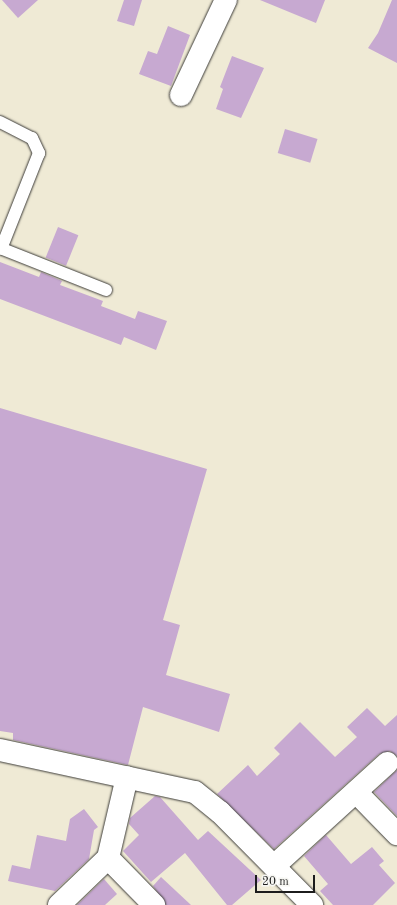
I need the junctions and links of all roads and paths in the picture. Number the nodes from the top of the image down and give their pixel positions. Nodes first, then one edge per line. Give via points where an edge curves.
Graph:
1 (226, 0) edge
2 (181, 95) dead end
3 (0, 122) edge
4 (1, 249) edge
5 (106, 290) dead end
6 (0, 750) edge
7 (387, 763) dead end
8 (127, 777) junction
9 (356, 792) junction
10 (397, 834) edge
11 (108, 858) junction
12 (274, 866) junction
13 (59, 905) edge
14 (154, 905) edge
15 (312, 905) edge

1 - 2 street
3 - 4 lane via 32,138 39,153
4 - 5 lane
6 - 8 street
7 - 9 street
8 - 11 street
8 - 12 street via 183,788 208,800
9 - 10 street
9 - 12 street
11 - 13 street
11 - 14 street
12 - 15 street

